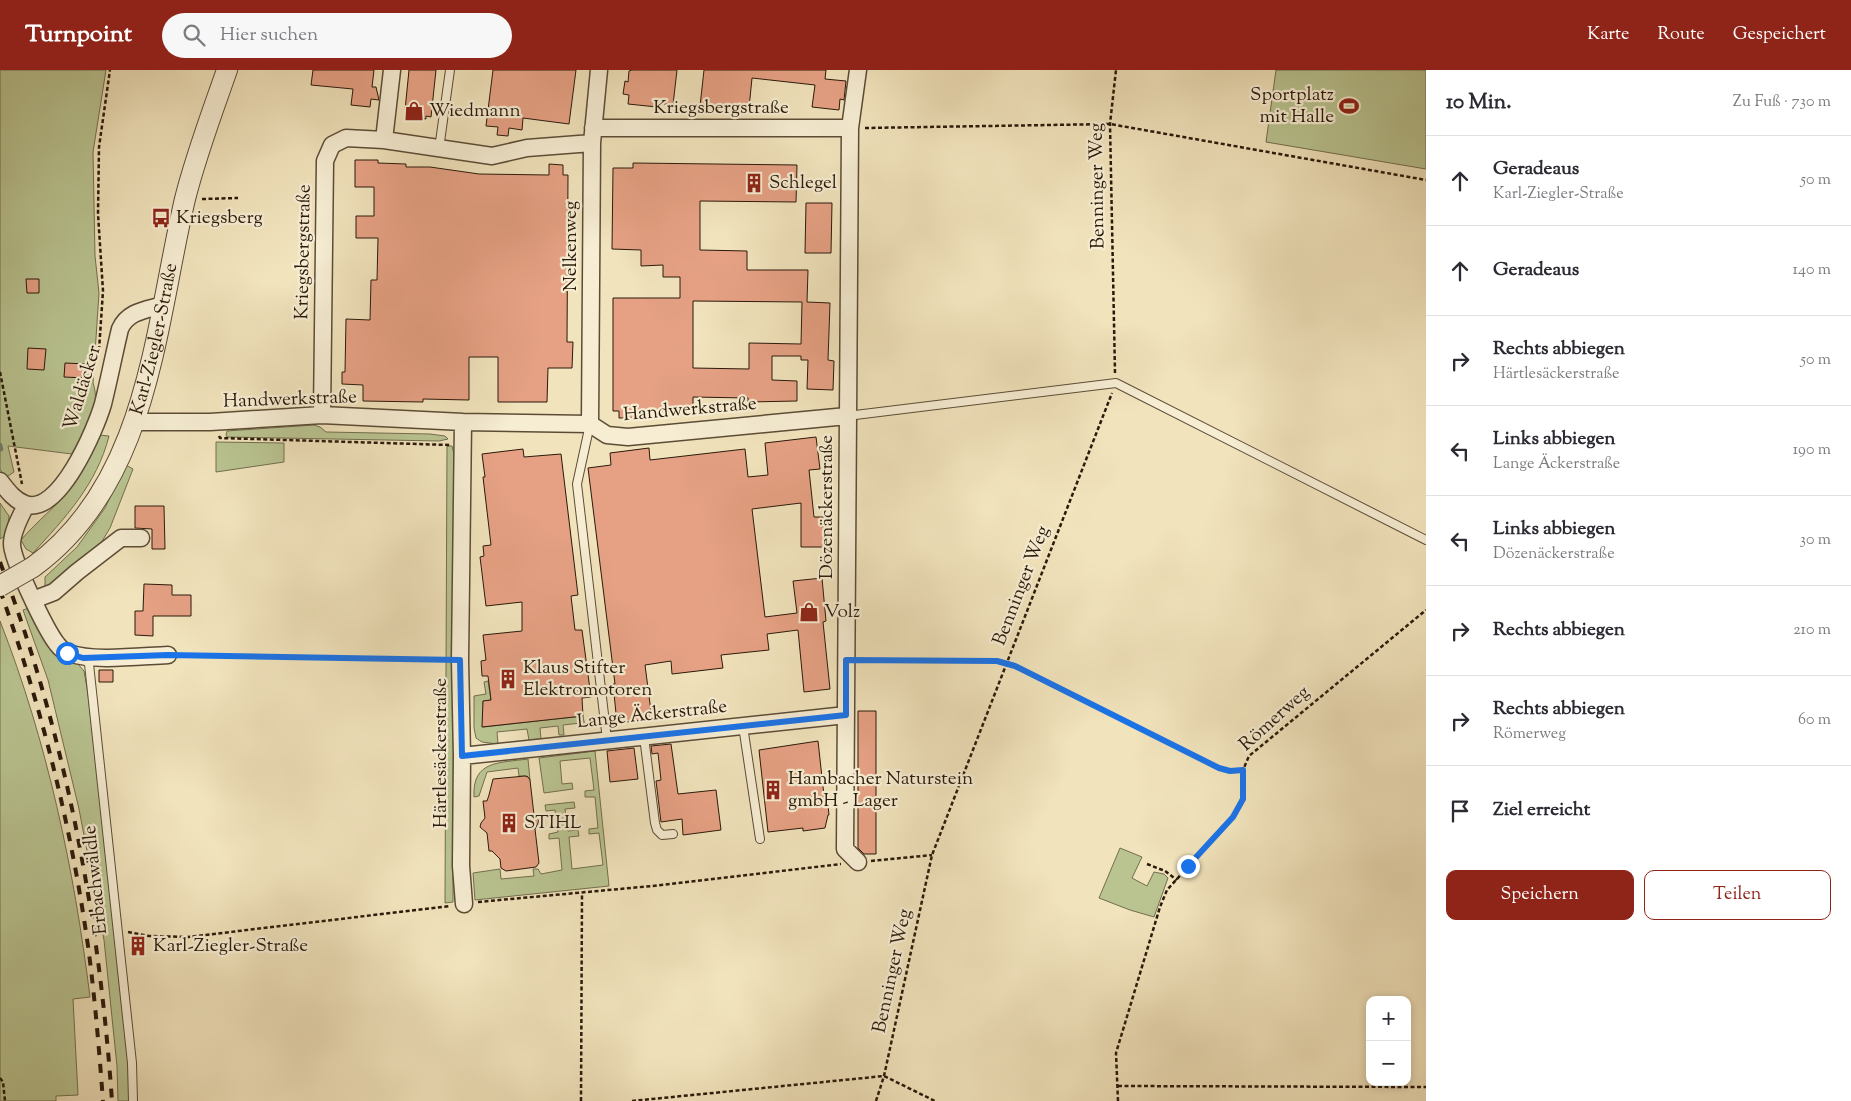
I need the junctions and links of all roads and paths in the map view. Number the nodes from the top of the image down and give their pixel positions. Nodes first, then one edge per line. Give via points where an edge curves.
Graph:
1 (110, 70) edge
2 (227, 70) edge
3 (392, 70) edge
4 (450, 70) edge
5 (599, 70) edge
6 (858, 70) edge
7 (1116, 70) edge
8 (1110, 124) junction
9 (850, 128) junction
10 (593, 136) junction
11 (384, 140) junction
12 (439, 149) junction
13 (1426, 180) edge
14 (186, 198) junction
15 (238, 198) dead end
16 (163, 305) junction
17 (98, 358) dead end
18 (0, 372) edge
19 (1116, 384) junction
20 (322, 415) junction
21 (847, 416) junction
22 (134, 422) junction
23 (210, 422) junction
24 (463, 422) junction
25 (590, 424) junction
26 (463, 445) junction
27 (0, 481) edge
28 (26, 505) junction
29 (141, 538) dead end
30 (1426, 540) edge
31 (0, 586) edge
32 (33, 600) junction
33 (1426, 610) edge
34 (168, 655) joint
35 (83, 658) junction
36 (460, 660) junction
37 (846, 660) junction
38 (1006, 663) junction
39 (846, 715) junction
40 (743, 726) junction
41 (644, 737) junction
42 (607, 740) junction
43 (462, 756) junction
44 (1243, 770) junction
45 (673, 834) dead end
46 (760, 839) dead end
47 (932, 855) junction
48 (858, 862) junction
49 (1147, 864) dead end
50 (1177, 880) junction
51 (582, 893) junction
52 (464, 904) junction
53 (118, 931) junction
54 (884, 1076) junction
55 (0, 1078) edge
56 (1118, 1086) junction
57 (1426, 1087) edge
58 (5, 1101) edge
59 (133, 1101) edge
60 (580, 1101) edge
61 (632, 1101) edge
62 (876, 1101) edge
63 (935, 1101) edge
64 (1118, 1101) edge

1 - 17 path via 98,147 103,291
2 - 14 street, Karl-Ziegler-Straße via 197,154
3 - 11 street
4 - 12 lane
5 - 10 street, Nelkenweg
6 - 9 street
7 - 8 path, Benninger Weg
8 - 9 path
8 - 13 path
8 - 19 path, Benninger Weg
9 - 10 street, Kriegsbergstraße
9 - 21 street
10 - 12 street, Kriegsbergstraße via 492,156
10 - 25 street, Nelkenweg
11 - 12 street, Kriegsbergstraße
11 - 20 street, Kriegsbergstraße via 346,138 332,145 325,162
14 - 15 path
14 - 16 street, Karl-Ziegler-Straße
16 - 22 street, Karl-Ziegler-Straße via 154,358
16 - 28 street, Waldäcker via 132,314 124,320 102,406 90,438 67,479 52,496 38,504
18 - 28 path
19 - 21 lane
19 - 30 lane
19 - 38 path, Benninger Weg
20 - 23 street, Handwerkstraße
20 - 24 street, Handwerkstraße
21 - 25 street, Handwerkstraße via 628,437 607,435
21 - 37 street, Dözenäckerstraße
22 - 23 street, Handwerkstraße
22 - 31 street, Karl-Ziegler-Straße, bridge via 103,489 65,540 33,567
23 - 26 path via 220,438
24 - 25 street, Handwerkstraße
24 - 26 street, Härtlesäckerstraße
25 - 42 lane via 577,484
26 - 36 street, Härtlesäckerstraße
27 - 28 street
28 - 32 street via 13,534 12,545
29 - 32 street via 121,538 54,592
32 - 35 street via 58,646
33 - 44 path, Römerweg via 1249,756
34 - 35 street
34 - 36 path
35 - 53 lane, Erbachwäldle via 88,664
36 - 43 street, Härtlesäckerstraße
37 - 38 path
37 - 39 street, Dözenäckerstraße
38 - 44 path via 1219,768
38 - 47 path, Benninger Weg
39 - 40 street, Lange Äckerstraße
39 - 48 street, Dözenäckerstraße via 845,849
40 - 41 street, Lange Äckerstraße
40 - 46 lane
41 - 42 street, Lange Äckerstraße
41 - 45 lane via 657,830 662,835
42 - 43 street, Lange Äckerstraße
43 - 52 street, Härtlesäckerstraße
44 - 50 path, Römerweg via 1243,799 1233,817
47 - 48 path
47 - 54 path, Benninger Weg
48 - 51 path
49 - 50 path via 1165,870
50 - 56 path, Römerweg via 1167,890 1160,907 1116,1053
51 - 52 path
51 - 60 path
52 - 53 path via 188,937
53 - 59 lane, Erbachwäldle
54 - 61 path
54 - 62 path, Benninger Weg
54 - 63 path
55 - 58 path
56 - 57 path
56 - 64 path, Römerweg

